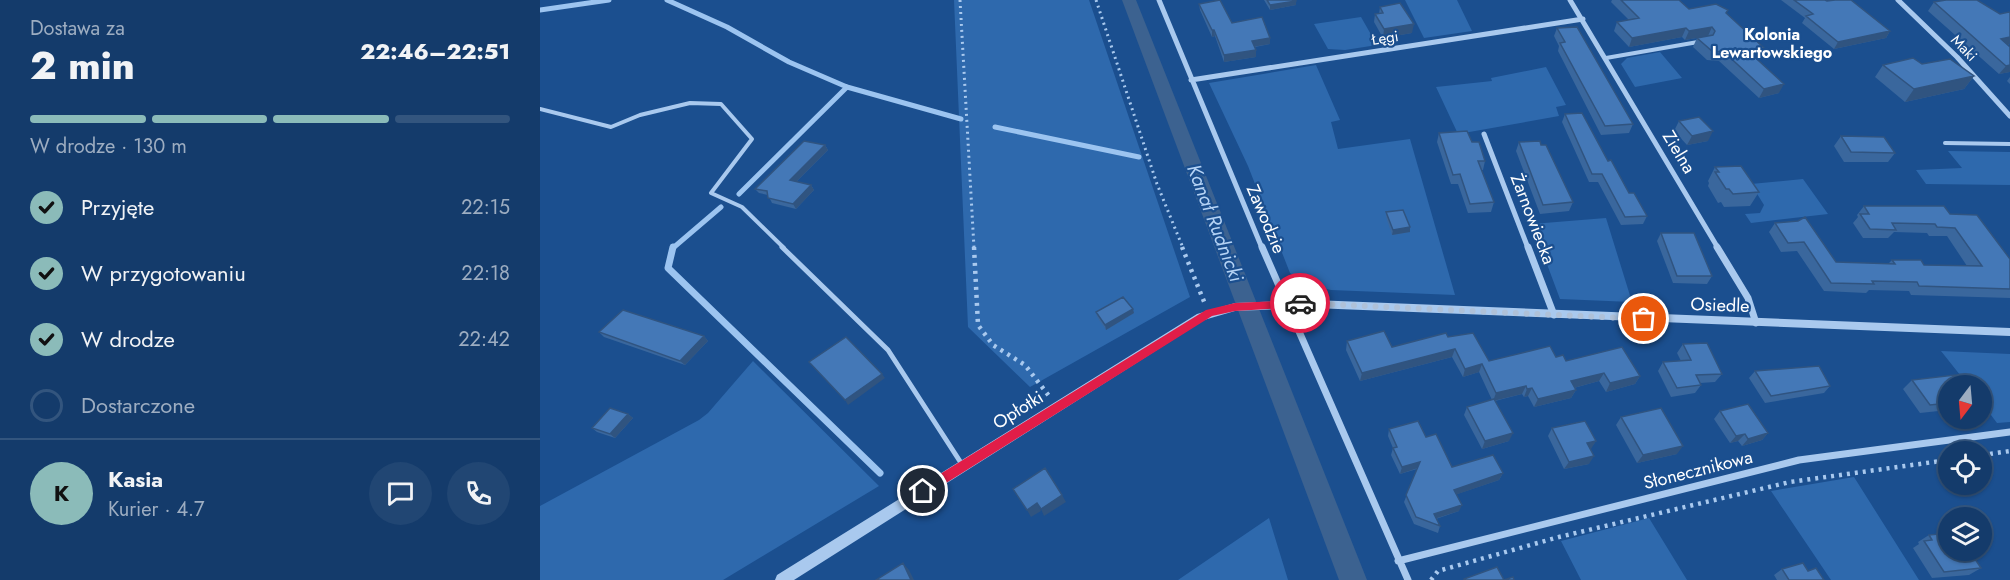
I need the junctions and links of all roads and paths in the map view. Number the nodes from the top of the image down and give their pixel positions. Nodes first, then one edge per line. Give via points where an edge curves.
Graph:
1 (960, 0) edge
2 (1096, 0) edge
3 (1159, 0) edge
4 (1570, 0) edge
5 (1898, 0) edge
6 (1583, 19) junction
7 (1707, 40) edge
8 (1606, 58) junction
9 (1191, 80) junction
10 (540, 109) edge
11 (2010, 116) edge
12 (1484, 134) dead end
13 (1945, 143) dead end
14 (2010, 144) edge
15 (1285, 303) junction
16 (1209, 312) junction
17 (1554, 315) junction
18 (1756, 323) junction
19 (2010, 332) edge
20 (1057, 407) junction
21 (2010, 432) edge
22 (2010, 452) edge
23 (1992, 454) edge
24 (1938, 461) edge
25 (963, 466) junction
26 (1398, 561) junction
27 (782, 580) edge
28 (1408, 580) edge
29 (1431, 580) edge

1 - 20 path via 978,325 984,338 997,350 1024,364
2 - 16 path via 1157,184
3 - 9 street, Zawodzie
4 - 6 street, Zielna
5 - 11 street, Maki
6 - 8 street, Zielna
6 - 9 street, Łęgi
7 - 8 lane
8 - 18 street, Zielna via 1748,298
9 - 15 street, Zawodzie
10 - 25 lane via 611,127 640,115 690,103 721,104 752,139 711,193 742,207 888,350
12 - 17 street, Żarnowiecka
13 - 14 lane
15 - 16 street, Opłotki
15 - 17 street, Osiedle
15 - 26 street, Zawodzie
16 - 20 street, Opłotki
17 - 18 street, Osiedle
18 - 19 street, Osiedle
20 - 25 street, Opłotki
21 - 26 street, Słonecznikowa via 1799,460
22 - 23 path
24 - 29 path via 1790,482 1647,514 1438,571
25 - 27 street, Opłotki
26 - 28 street, Zawodzie

